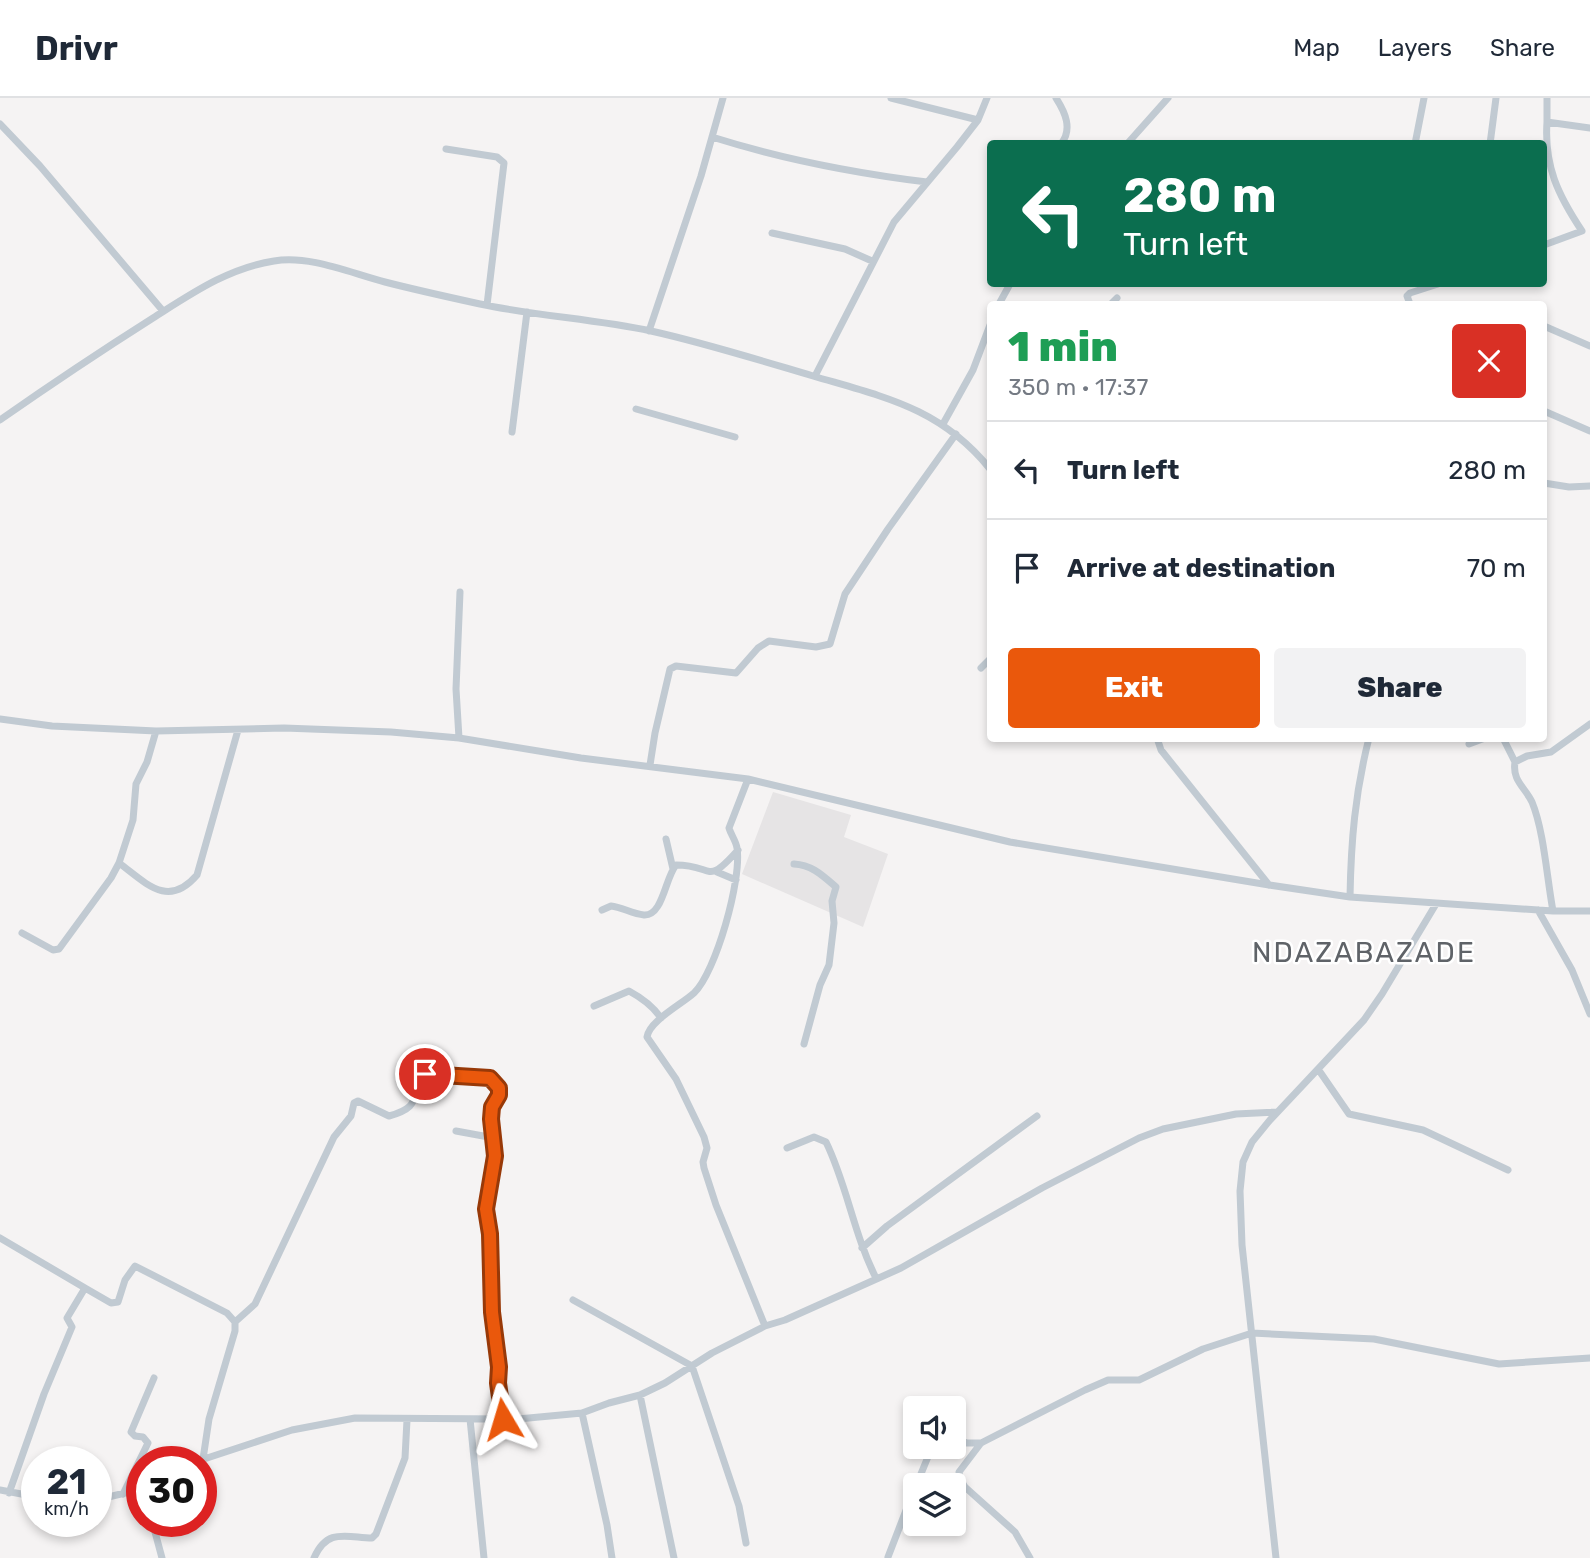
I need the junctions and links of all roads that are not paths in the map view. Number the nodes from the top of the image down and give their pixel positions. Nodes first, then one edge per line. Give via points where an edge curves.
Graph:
1 (723, 98) edge
2 (891, 98) edge
3 (987, 98) edge
4 (1056, 98) edge
5 (1168, 98) edge
6 (1424, 98) edge
7 (1496, 98) edge
8 (1547, 98) edge
9 (978, 120) junction
10 (1547, 122) junction
11 (0, 124) edge
12 (1590, 128) edge
13 (712, 137) junction
14 (1063, 140) edge
15 (1131, 140) edge
16 (1416, 140) edge
17 (1491, 140) edge
18 (446, 149) dead end
19 (927, 182) junction
20 (1582, 231) junction
21 (772, 233) dead end
22 (1590, 238) edge
23 (1547, 244) edge
24 (872, 261) junction
25 (1429, 287) edge
26 (1117, 298) dead end
27 (1114, 301) edge
28 (1409, 301) edge
29 (487, 305) junction
30 (163, 311) junction
31 (527, 312) junction
32 (1547, 327) edge
33 (649, 331) junction
34 (987, 333) edge
35 (1590, 346) edge
36 (815, 376) junction
37 (636, 409) dead end
38 (1547, 412) edge
39 (0, 421) edge
40 (943, 424) junction
41 (1590, 431) edge
42 (512, 432) dead end
43 (956, 434) junction
44 (735, 437) dead end
45 (987, 466) edge
46 (1547, 483) edge
47 (1590, 486) edge
48 (460, 592) dead end
49 (987, 662) edge
50 (981, 668) dead end
51 (0, 719) edge
52 (1590, 724) edge
53 (237, 730) junction
54 (156, 731) junction
55 (459, 737) junction
56 (1158, 742) edge
57 (1368, 742) edge
58 (1474, 742) edge
59 (1505, 742) edge
60 (1469, 744) dead end
61 (1515, 762) junction
62 (650, 765) junction
63 (748, 779) junction
64 (666, 839) dead end
65 (738, 850) junction
66 (119, 863) junction
67 (794, 864) dead end
68 (673, 869) junction
69 (717, 872) junction
70 (736, 880) junction
71 (1269, 885) junction
72 (1350, 897) junction
73 (1436, 904) junction
74 (602, 910) dead end
75 (1538, 910) junction
76 (1553, 911) junction
77 (1590, 911) edge
78 (22, 933) dead end
79 (594, 1006) dead end
80 (1590, 1014) edge
81 (661, 1018) junction
82 (804, 1044) dead end
83 (1318, 1069) junction
84 (1277, 1112) junction
85 (1037, 1116) dead end
86 (456, 1131) dead end
87 (494, 1138) junction
88 (788, 1148) dead end
89 (1508, 1170) dead end
90 (0, 1238) edge
91 (862, 1248) junction
92 (876, 1278) junction
93 (85, 1288) junction
94 (573, 1300) dead end
95 (235, 1322) junction
96 (765, 1326) junction
97 (1252, 1333) junction
98 (1590, 1358) edge
99 (692, 1366) junction
100 (154, 1378) dead end
101 (640, 1395) junction
102 (582, 1413) junction
103 (470, 1419) junction
104 (503, 1419) junction
105 (407, 1420) junction
106 (966, 1443) edge
107 (981, 1443) junction
108 (203, 1446) edge
109 (217, 1454) edge
110 (0, 1490) edge
111 (9, 1493) junction
112 (126, 1493) edge
113 (123, 1494) junction
114 (21, 1495) edge
115 (112, 1496) edge
116 (903, 1518) edge
117 (156, 1537) edge
118 (746, 1543) dead end
119 (888, 1557) edge
120 (162, 1558) edge
121 (314, 1558) edge
122 (484, 1558) edge
123 (612, 1558) edge
124 (674, 1558) edge
125 (1030, 1558) edge
126 (1276, 1558) edge

1 - 13 street
2 - 9 street
3 - 9 street
4 - 14 street via 1067,117
5 - 15 street
6 - 16 street
7 - 17 street
8 - 10 street
9 - 19 street
10 - 12 street
10 - 20 street via 1554,178
11 - 30 street
13 - 19 street via 832,167
13 - 33 street
18 - 29 street via 497,157 504,163
19 - 24 street via 894,222
20 - 22 street
20 - 23 street
21 - 24 street via 845,249
24 - 36 street
25 - 28 street via 1410,293
26 - 27 street
29 - 30 street via 302,260 276,260 217,279
29 - 31 street
30 - 39 street
31 - 33 street
31 - 42 street
32 - 35 street
33 - 36 street
34 - 40 street via 974,370
36 - 40 street via 906,405
37 - 44 street
38 - 41 street
40 - 43 street
43 - 45 street
43 - 62 street via 845,594 830,644 816,647 769,641 736,673 670,668
46 - 47 street
48 - 55 street
49 - 50 street
51 - 54 street
52 - 61 street via 1551,752
53 - 54 street
53 - 55 street
53 - 66 street via 197,875 187,887 161,892
54 - 66 street via 136,784 133,820
55 - 62 street
56 - 71 street
57 - 72 street via 1351,834
58 - 60 street
59 - 61 street
61 - 76 street via 1515,775 1532,801
62 - 63 street
63 - 65 street via 729,828
63 - 71 street via 1010,842
64 - 68 street
65 - 69 street
65 - 70 street
66 - 78 street via 59,949
67 - 82 street via 817,871 836,887 829,965
68 - 69 street via 685,865
68 - 74 street via 653,914 611,905
69 - 70 street
70 - 81 street via 707,975 694,992
71 - 72 street
72 - 73 street
73 - 75 street
73 - 83 street via 1382,995
75 - 76 street
75 - 80 street via 1572,970
76 - 77 street
79 - 81 street via 629,991
81 - 96 street via 647,1037 676,1079 704,1137 703,1162 716,1205
83 - 84 street
83 - 89 street via 1349,1114 1434,1134
84 - 92 street via 1236,1114 1139,1138
84 - 97 street via 1243,1162 1242,1245
85 - 91 street
86 - 87 street
87 - 95 street via 492,1107 499,1088 490,1078 425,1074 416,1099 405,1112 389,1116 354,1102 255,1304
87 - 104 street via 486,1209
88 - 91 street via 814,1137 827,1142
90 - 93 street
91 - 92 street
92 - 96 street
93 - 95 street via 111,1303 118,1302 135,1266 227,1313
93 - 111 street via 68,1318 72,1327
94 - 99 street
95 - 108 street
96 - 99 street
97 - 98 street via 1374,1339 1499,1364
97 - 107 street via 1203,1349 1139,1380 1108,1380
97 - 126 street
99 - 101 street
99 - 118 street via 739,1506
100 - 113 street via 131,1432 148,1443
101 - 102 street
101 - 124 street
102 - 104 street
102 - 123 street
103 - 104 street
103 - 105 street
103 - 122 street
105 - 109 street via 355,1418 292,1430
105 - 121 street via 405,1458 376,1534 372,1538 332,1536 324,1540
106 - 107 street
107 - 125 street via 959,1472 960,1479 1015,1532
110 - 111 street
111 - 114 street
112 - 113 street
113 - 115 street
116 - 119 street
117 - 120 street

